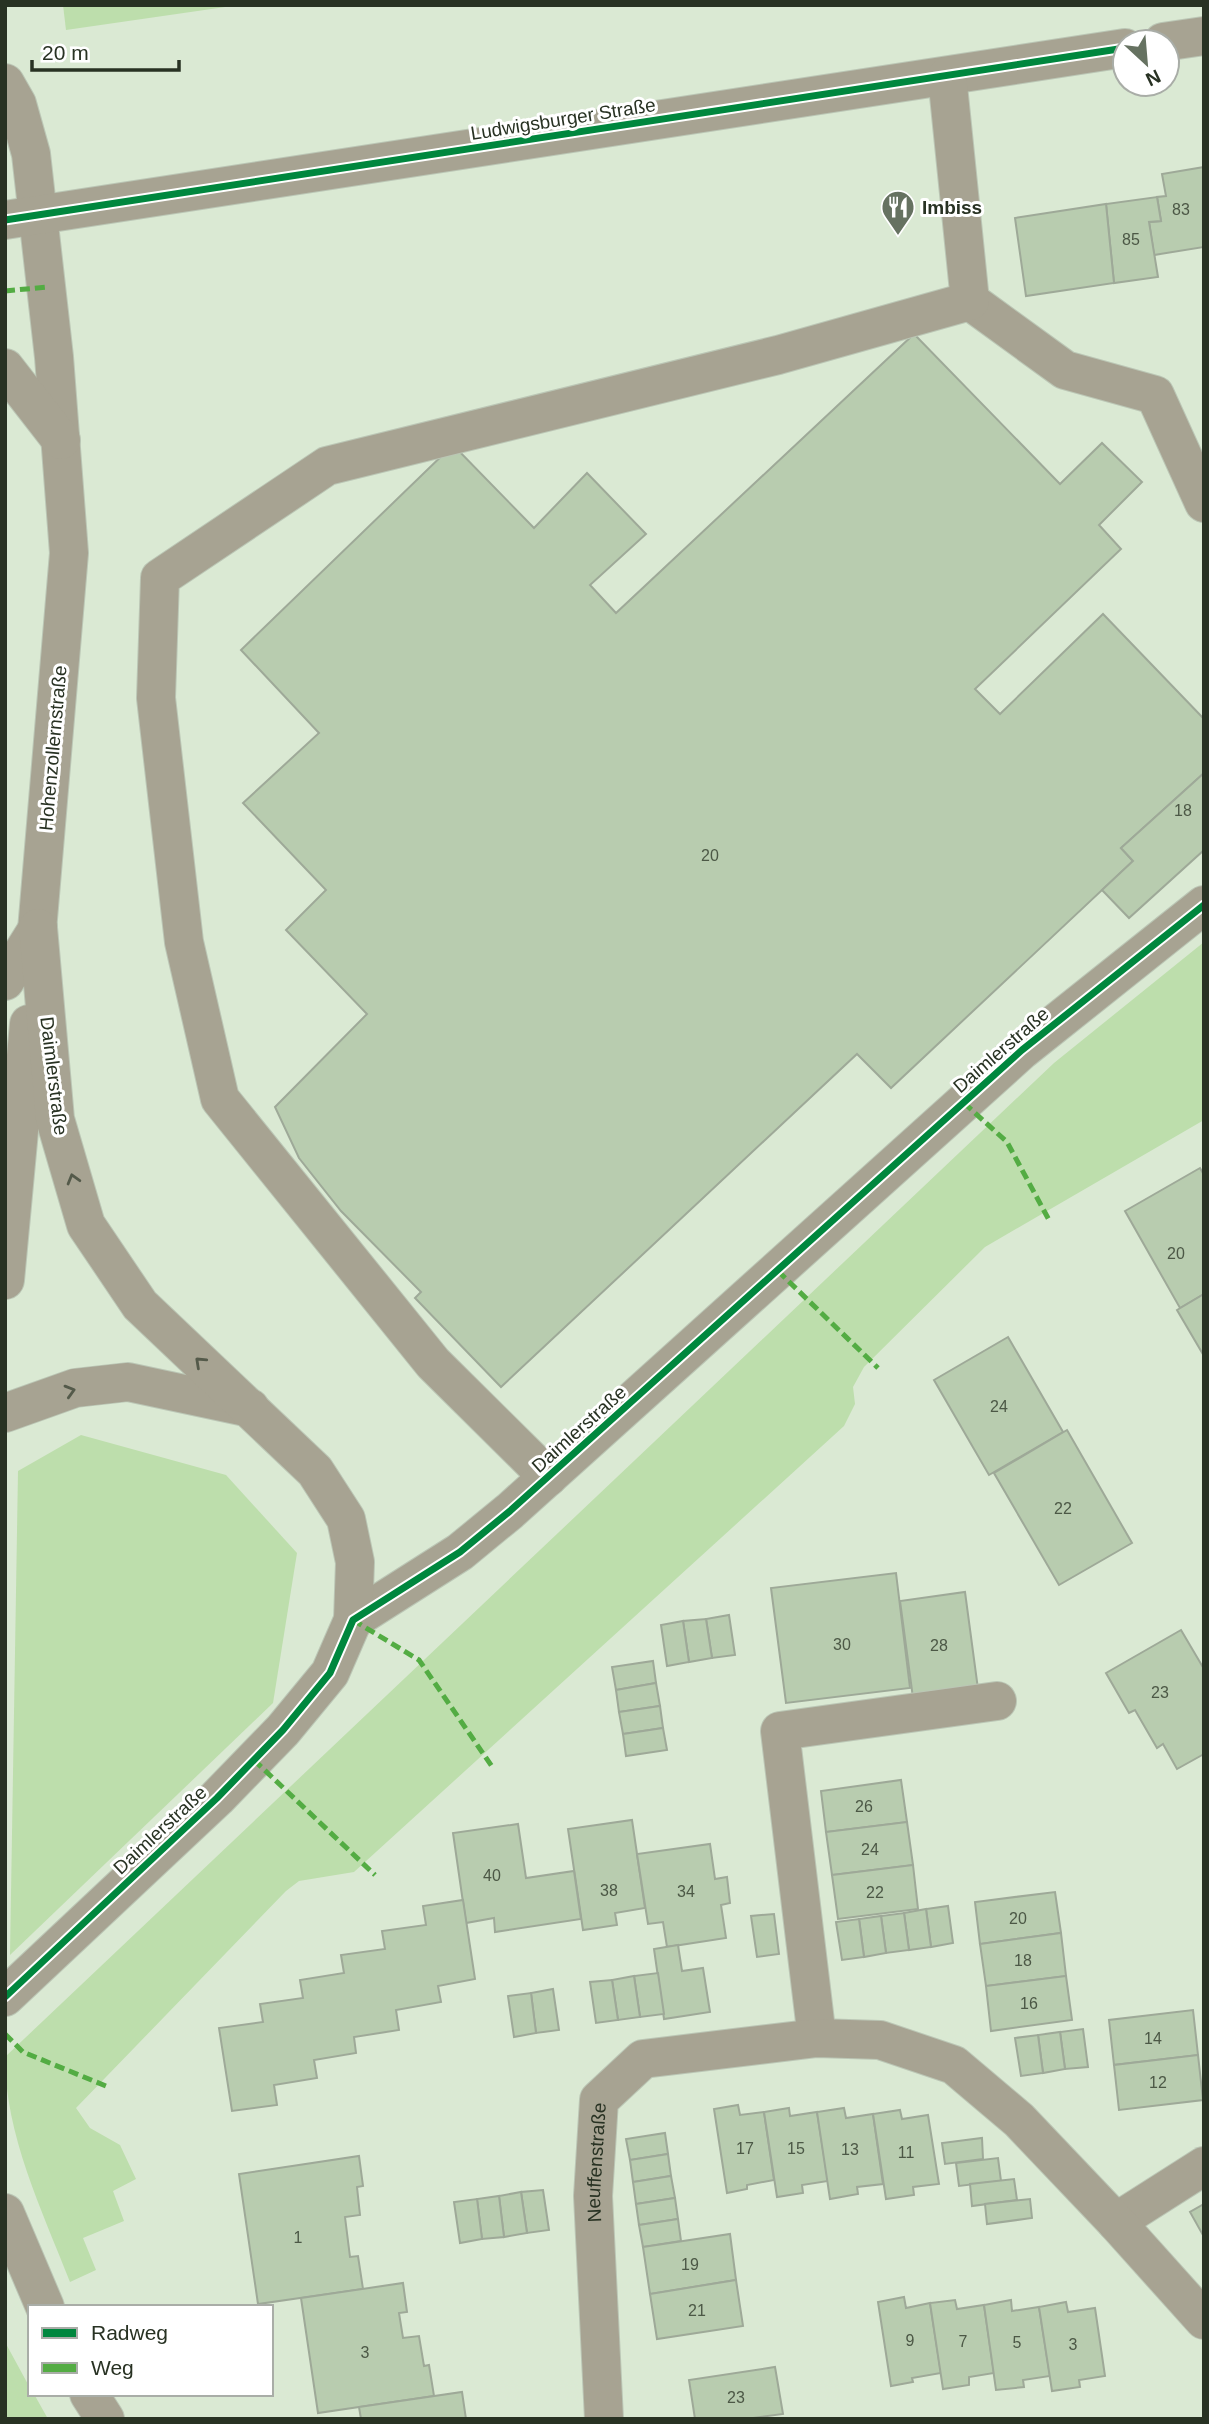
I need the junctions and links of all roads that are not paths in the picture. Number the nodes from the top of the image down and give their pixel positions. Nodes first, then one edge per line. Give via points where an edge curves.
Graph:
1 (1204, 36) edge
2 (1181, 39) edge
3 (1111, 50) edge
4 (947, 76) junction
5 (5, 83) edge
6 (21, 218) edge
7 (970, 301) junction
8 (5, 368) edge
9 (61, 440) junction
10 (1204, 503) edge
11 (1204, 905) edge
12 (38, 928) junction
13 (5, 981) edge
14 (5, 1280) edge
15 (250, 1408) junction
16 (5, 1413) edge
17 (548, 1477) junction
18 (353, 1620) junction
19 (997, 1701) dead end
20 (5, 1997) edge
21 (817, 2038) junction
22 (1204, 2165) edge
23 (1116, 2222) junction
24 (10, 2227) edge
25 (45, 2305) edge
26 (1204, 2320) edge
27 (90, 2396) edge
28 (105, 2419) edge
29 (604, 2419) edge

1 - 2 street
3 - 4 street, Ludwigsburger Straße
4 - 6 street, Ludwigsburger Straße
4 - 7 street
5 - 6 street, Hohenzollernstraße via 17,104 31,153
6 - 9 street, Hohenzollernstraße via 48,287
7 - 10 street via 1065,370 1154,395
7 - 17 street via 778,355 327,466 160,578 156,698 184,942 219,1100 433,1363
8 - 9 street
9 - 12 street, Hohenzollernstraße via 69,553
11 - 17 street, Daimlerstraße via 1022,1050
12 - 13 street
12 - 14 street, Hohenzollernstraße
15 -> 12 street, Daimlerstraße via 140,1306 86,1225 55,1119
16 -> 15 street via 75,1388 128,1382
15 - 18 street, Daimlerstraße via 315,1471 346,1519 355,1562
17 - 18 street, Daimlerstraße via 460,1552
18 - 20 street, Daimlerstraße via 330,1674 283,1730
19 - 21 street via 780,1731
21 - 23 street, Neuffenstraße via 880,2040 954,2065 1019,2120
21 - 29 street, Neuffenstraße via 643,2059 599,2100 593,2196
22 - 23 street
23 - 26 street, Neuffenstraße
24 - 25 street
27 - 28 street

